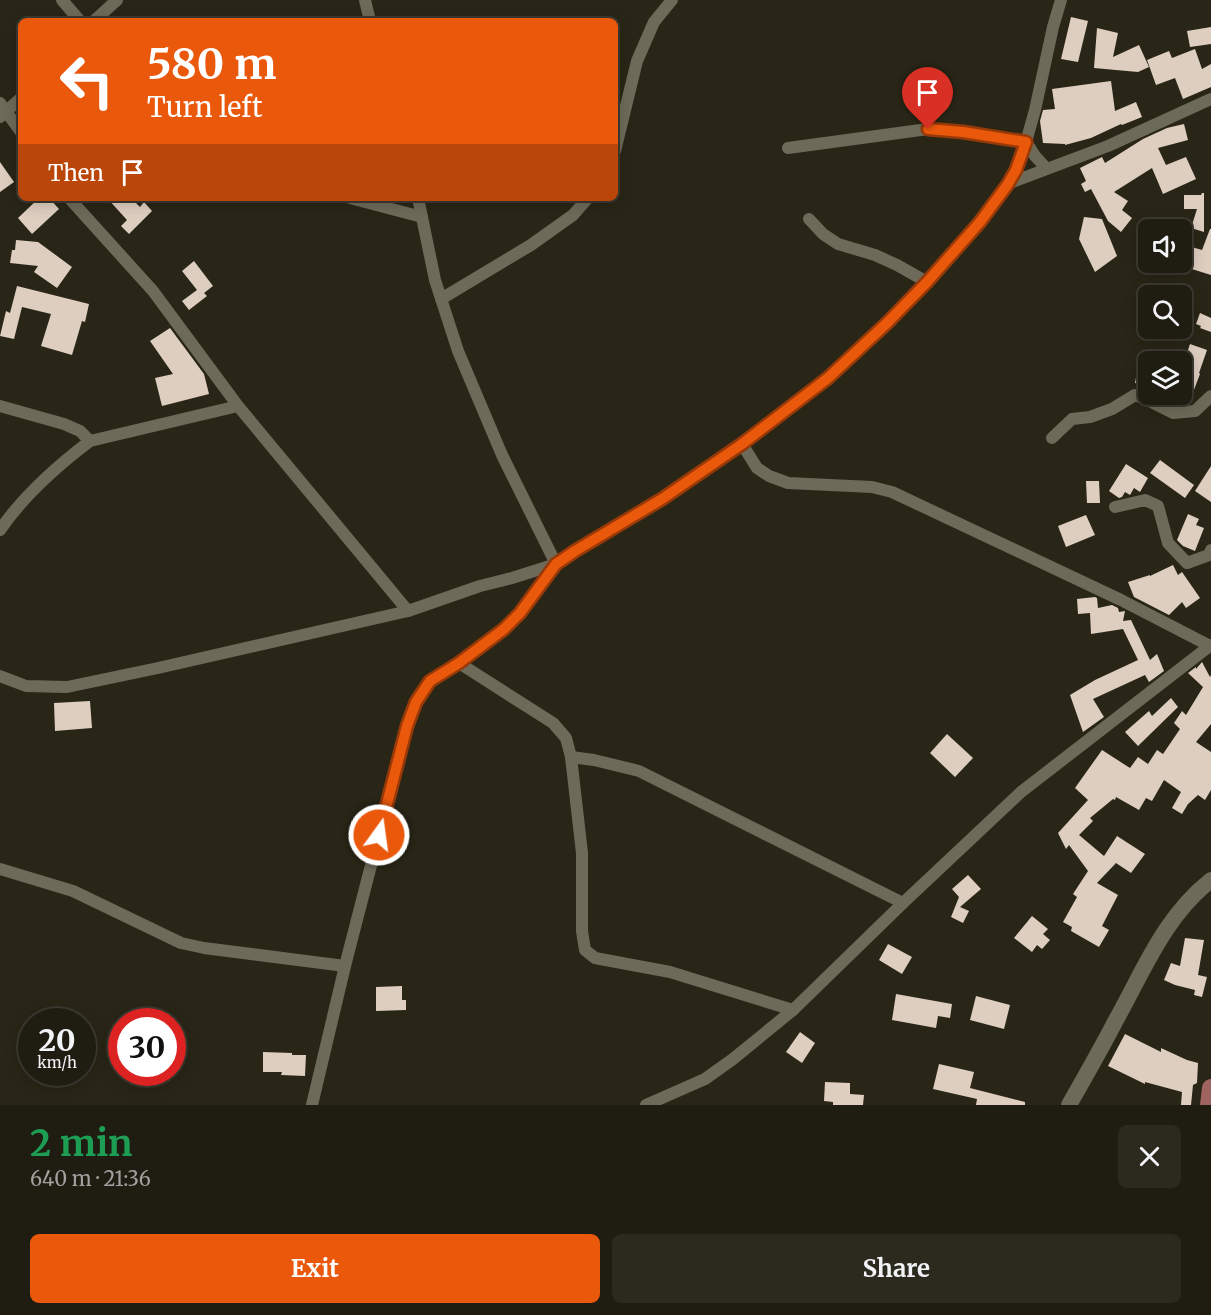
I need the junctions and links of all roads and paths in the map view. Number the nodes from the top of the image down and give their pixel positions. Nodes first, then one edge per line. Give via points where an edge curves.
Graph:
1 (62, 0) edge
2 (117, 0) edge
3 (365, 0) edge
4 (672, 0) edge
5 (1061, 0) edge
6 (77, 18) edge
7 (97, 18) edge
8 (369, 18) edge
9 (1211, 99) edge
10 (18, 100) edge
11 (2, 110) edge
12 (18, 129) edge
13 (618, 140) edge
14 (1026, 142) junction
15 (788, 148) dead end
16 (1046, 168) junction
17 (1008, 184) junction
18 (72, 201) edge
19 (361, 201) edge
20 (419, 201) edge
21 (585, 201) edge
22 (422, 217) junction
23 (809, 219) dead end
24 (927, 282) junction
25 (441, 299) junction
26 (1211, 396) edge
27 (0, 406) edge
28 (238, 406) junction
29 (1052, 438) dead end
30 (90, 441) junction
31 (742, 444) junction
32 (1115, 507) dead end
33 (0, 530) edge
34 (1211, 550) edge
35 (556, 564) junction
36 (408, 611) junction
37 (1211, 646) edge
38 (459, 663) junction
39 (0, 676) edge
40 (571, 757) junction
41 (0, 868) edge
42 (1211, 880) edge
43 (1211, 892) edge
44 (1189, 902) junction
45 (903, 903) junction
46 (345, 966) junction
47 (793, 1010) junction
48 (312, 1105) edge
49 (646, 1105) edge
50 (1069, 1105) edge

1 - 6 street
2 - 7 street
3 - 8 street
4 - 13 street via 654,22 637,61
5 - 14 street
9 - 16 street via 1108,146
10 - 11 street
11 - 12 street
14 - 15 street via 928,129
14 - 16 street
14 - 17 street
16 - 17 street
17 - 24 street
18 - 28 street via 153,291
19 - 22 street
20 - 22 street
21 - 25 street via 573,215 531,245
22 - 25 street
23 - 24 street via 838,244 875,255
24 - 31 street via 828,378
25 - 35 street via 458,351 502,455
26 - 29 street via 1195,411 1173,413 1135,395 1112,410 1072,419
27 - 30 street via 64,424
28 - 30 street
28 - 36 street
30 - 33 street via 38,485
31 - 35 street
31 - 37 street via 757,468 769,476 788,483 872,487 892,492
32 - 34 street via 1145,500 1158,506 1168,543 1187,563 1209,555
35 - 36 street
35 - 38 street via 520,613
36 - 39 street via 67,687 26,686
37 - 45 street via 1021,792
38 - 40 street via 553,723 566,738
38 - 46 street via 430,681 416,702
40 - 45 street via 639,771
40 - 47 street via 582,853 585,950 595,958 669,972
41 - 46 street via 74,891 181,943
42 - 44 main road
43 - 44 main road
44 - 50 main road via 1158,940
45 - 47 street
46 - 48 street
47 - 49 street via 705,1079

